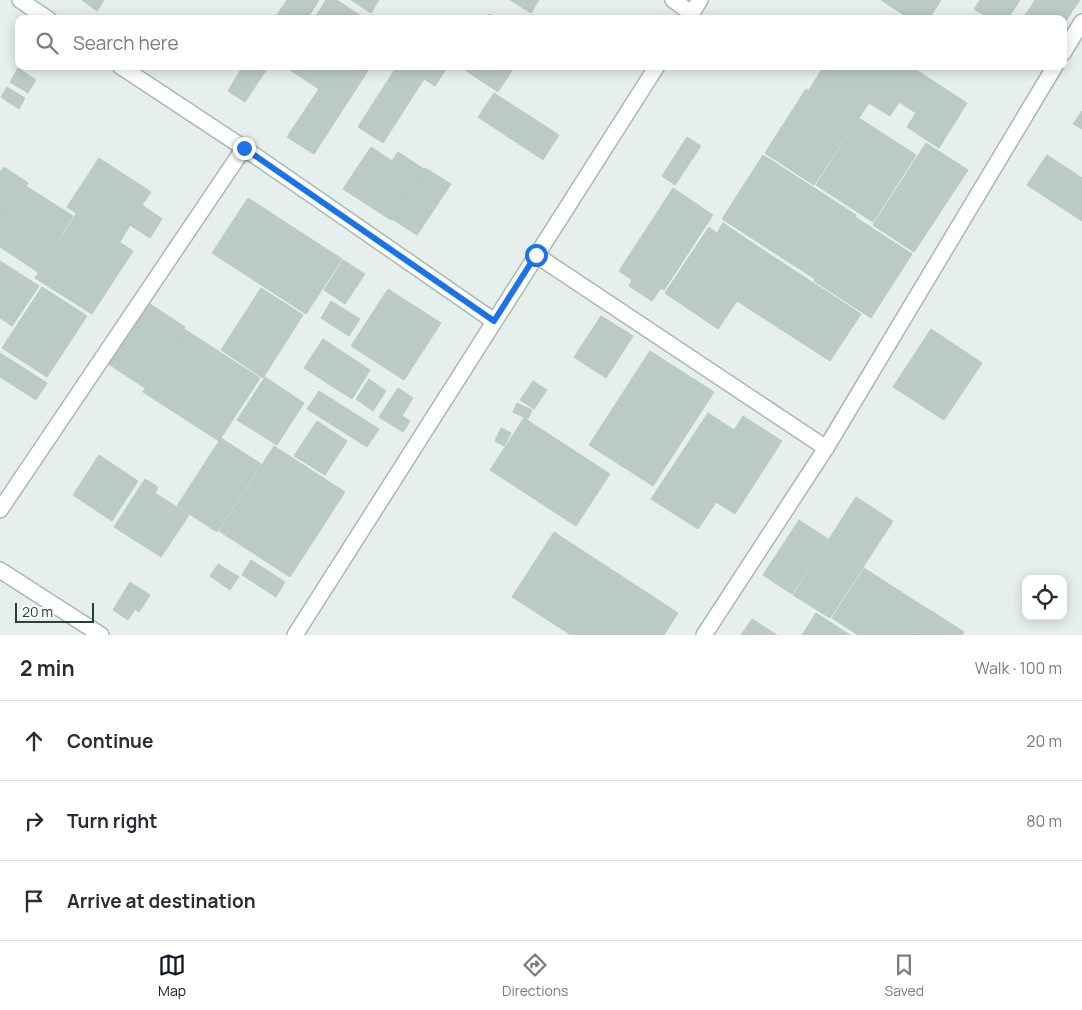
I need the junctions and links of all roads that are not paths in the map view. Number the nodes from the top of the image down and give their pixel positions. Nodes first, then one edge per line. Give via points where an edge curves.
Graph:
1 (20, 0) edge
2 (673, 0) edge
3 (700, 0) edge
4 (42, 15) edge
5 (689, 15) edge
6 (691, 15) edge
7 (1082, 22) edge
8 (1067, 46) edge
9 (126, 70) edge
10 (654, 70) edge
11 (1053, 70) edge
12 (244, 148) junction
13 (536, 255) junction
14 (494, 321) junction
15 (826, 448) junction
16 (0, 510) edge
17 (0, 570) edge
18 (101, 635) edge
19 (295, 635) edge
20 (704, 635) edge

1 - 4 street
2 - 5 street
3 - 6 street
7 - 8 street
9 - 12 street
10 - 13 street
11 - 15 street
12 - 14 street
12 - 16 street
13 - 14 street
13 - 15 street
14 - 19 street
15 - 20 street
17 - 18 street

